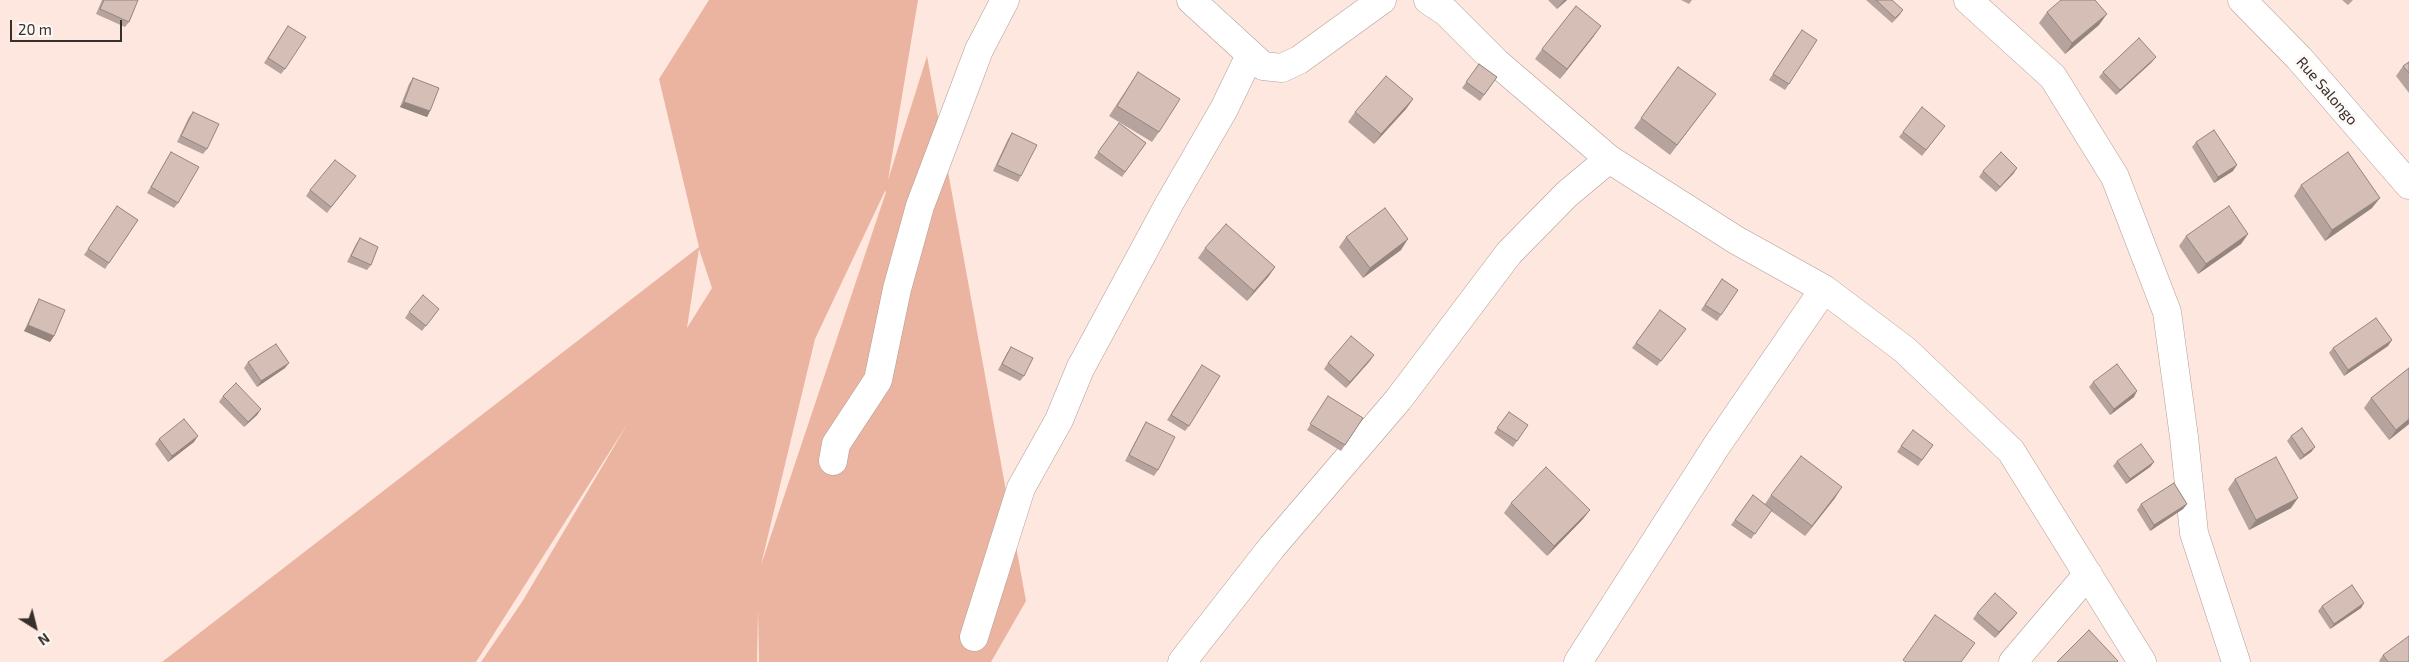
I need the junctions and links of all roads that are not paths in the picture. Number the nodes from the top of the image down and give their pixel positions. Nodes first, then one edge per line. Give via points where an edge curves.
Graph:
1 (1005, 0) edge
2 (1190, 0) edge
3 (1382, 0) edge
4 (1428, 0) edge
5 (1968, 0) edge
6 (2242, 0) edge
7 (1250, 54) junction
8 (1609, 159) junction
9 (2409, 185) edge
10 (1824, 289) junction
11 (833, 461) dead end
12 (2088, 574) junction
13 (974, 637) dead end
14 (1182, 662) edge
15 (1578, 662) edge
16 (2013, 662) edge
17 (2142, 662) edge
18 (2236, 662) edge

1 - 11 street via 979,50 920,206 897,289 878,380 836,444
2 - 7 street
3 - 7 street via 1299,60 1282,68 1264,66
4 - 8 street via 1446,12 1496,62
5 - 18 street via 2053,77 2115,177 2167,312 2194,533
6 - 9 street, Rue Salongo via 2299,58
7 - 13 street via 1224,109 1080,369 1059,420 1021,488
8 - 10 street via 1736,240
8 - 14 street via 1567,194 1509,253 1398,400 1272,547
10 - 12 street via 1905,350 2012,451
10 - 15 street via 1717,445
12 - 16 street
12 - 17 street

